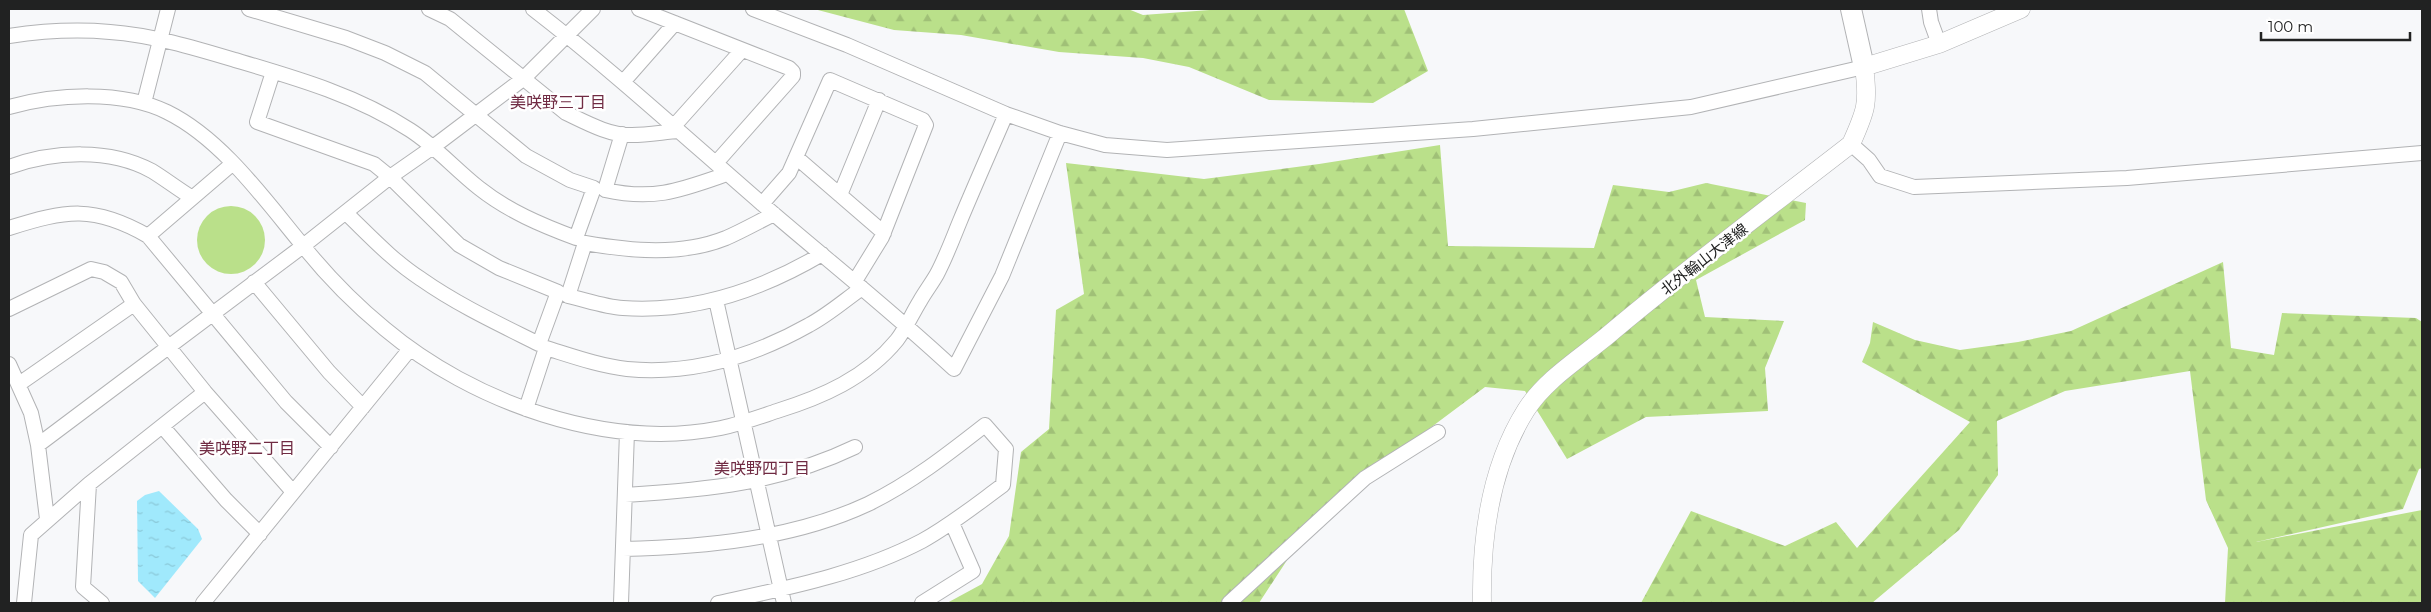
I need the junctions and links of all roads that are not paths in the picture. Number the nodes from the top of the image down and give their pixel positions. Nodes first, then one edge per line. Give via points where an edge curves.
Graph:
1 (168, 9) edge
2 (248, 9) edge
3 (429, 9) edge
4 (533, 9) edge
5 (593, 9) edge
6 (639, 9) edge
7 (753, 9) edge
8 (1851, 9) edge
9 (1929, 9) edge
10 (2021, 9) edge
11 (675, 23) junction
12 (9, 36) edge
13 (568, 36) junction
14 (160, 40) junction
15 (1938, 44) junction
16 (742, 50) junction
17 (1864, 67) junction
18 (273, 72) junction
19 (522, 79) junction
20 (624, 81) junction
21 (879, 100) junction
22 (144, 103) junction
23 (9, 107) edge
24 (477, 114) junction
25 (1006, 114) junction
26 (677, 128) junction
27 (1060, 133) junction
28 (622, 134) junction
29 (1851, 144) junction
30 (434, 147) junction
31 (2422, 154) edge
32 (796, 157) junction
33 (716, 163) junction
34 (232, 164) junction
35 (9, 167) edge
36 (727, 174) junction
37 (390, 176) junction
38 (599, 189) junction
39 (840, 196) junction
40 (190, 197) junction
41 (762, 204) junction
42 (346, 213) junction
43 (774, 214) junction
44 (9, 228) edge
45 (884, 233) junction
46 (148, 236) junction
47 (580, 241) junction
48 (303, 246) junction
49 (822, 254) junction
50 (254, 282) junction
51 (859, 284) junction
52 (563, 294) junction
53 (716, 300) junction
54 (134, 304) junction
55 (9, 310) edge
56 (213, 313) junction
57 (906, 324) junction
58 (170, 346) junction
59 (543, 346) junction
60 (410, 349) junction
61 (730, 359) junction
62 (9, 364) edge
63 (19, 384) junction
64 (205, 392) junction
65 (363, 407) junction
66 (526, 408) junction
67 (743, 422) junction
68 (162, 426) junction
69 (627, 432) junction
70 (1438, 432) dead end
71 (38, 445) junction
72 (331, 447) junction
73 (855, 447) dead end
74 (756, 481) junction
75 (89, 484) junction
76 (293, 492) junction
77 (625, 495) junction
78 (46, 519) junction
79 (952, 523) junction
80 (260, 534) junction
81 (768, 534) junction
82 (623, 549) junction
83 (783, 596) edge
84 (24, 603) edge
85 (102, 603) edge
86 (203, 603) edge
87 (621, 603) edge
88 (718, 603) edge
89 (922, 603) edge
90 (1229, 603) edge
91 (1482, 603) edge

1 - 14 street
2 - 24 street via 385,53 425,73
3 - 19 street via 450,19
4 - 13 street
5 - 13 street
6 - 11 street
7 - 25 street via 848,45
8 - 17 highway
9 - 15 street
10 - 15 main road
11 - 16 street
11 - 20 street
12 - 14 street via 46,31 112,32
13 - 19 street
13 - 20 street
14 - 18 street
14 - 22 street
15 - 17 main road
16 - 26 street
16 - 33 street via 792,70 793,76
17 - 27 street via 1691,107 1473,129 1167,150 1105,145
17 - 29 main road, 北外輪山大津線 via 1868,94 1864,117
18 - 30 street via 344,95 378,110
18 - 37 street via 257,122 360,157
19 - 24 street
19 - 28 street via 566,113
20 - 26 street
21 - 32 street via 830,80
21 - 39 street
21 - 45 street via 923,120 926,125
22 - 23 street via 119,98 57,98
22 - 34 street via 169,113 209,141
24 - 30 street
24 - 38 street via 526,156 547,169
25 - 27 street
25 - 57 street via 937,274
26 - 28 street via 631,136
26 - 33 street
27 - 57 street via 1002,276 954,370
28 - 38 street
29 - 31 street via 1869,160 1880,176 1914,187 2127,178
29 - 91 main road, 北外輪山大津線 via 1640,308 1546,385 1527,408 1492,489
30 - 37 street
30 - 47 street via 479,188 503,204 533,222
32 - 39 street
32 - 41 street via 789,173
33 - 36 street
34 - 40 street
34 - 48 street
35 - 40 street via 48,157 86,155 117,158 151,171
36 - 38 street via 666,193 626,194
36 - 41 street
37 - 42 street
37 - 52 street via 459,245 498,268
38 - 47 street
39 - 45 street
40 - 46 street
41 - 43 street
42 - 48 street
42 - 59 street via 385,252 420,278 458,303
43 - 47 street via 724,239 690,247 657,251 620,249
43 - 49 street
44 - 46 street via 57,214 101,215
45 - 51 street
46 - 56 street
47 - 52 street
48 - 50 street
48 - 60 street via 336,283
49 - 51 street
49 - 53 street via 787,275
50 - 56 street
50 - 65 street via 329,372
51 - 57 street
51 - 61 street via 811,324 770,345
52 - 53 street via 622,308 669,308
52 - 59 street
53 - 61 street
54 - 55 street via 121,282 104,272 91,270
54 - 58 street
54 - 63 street
56 - 58 street
56 - 72 street via 286,402
57 - 67 street via 896,340 846,384 813,400
58 - 64 street
58 - 71 street
59 - 61 street via 626,369 672,370
59 - 66 street
60 - 65 street
60 - 66 street via 472,387
61 - 67 street
62 - 63 street
63 - 71 street via 31,413
64 - 68 street
64 - 76 street
65 - 72 street
66 - 69 street via 585,425
67 - 69 street via 687,433
67 - 74 street
68 - 75 street
68 - 80 street
69 - 77 street
70 - 90 street via 1365,478
71 - 78 street
72 - 76 street
73 - 74 street via 826,460
74 - 77 street via 716,488
74 - 81 street
75 - 78 street
75 - 85 street via 83,587
76 - 80 street
77 - 82 street
78 - 84 street via 31,535
79 - 81 street via 1003,485 1006,449 984,425 936,463 869,503 838,516
79 - 83 street via 877,561
79 - 89 street via 973,571
80 - 86 street
81 - 82 street via 683,547
81 - 83 street
82 - 87 street
83 - 88 street

